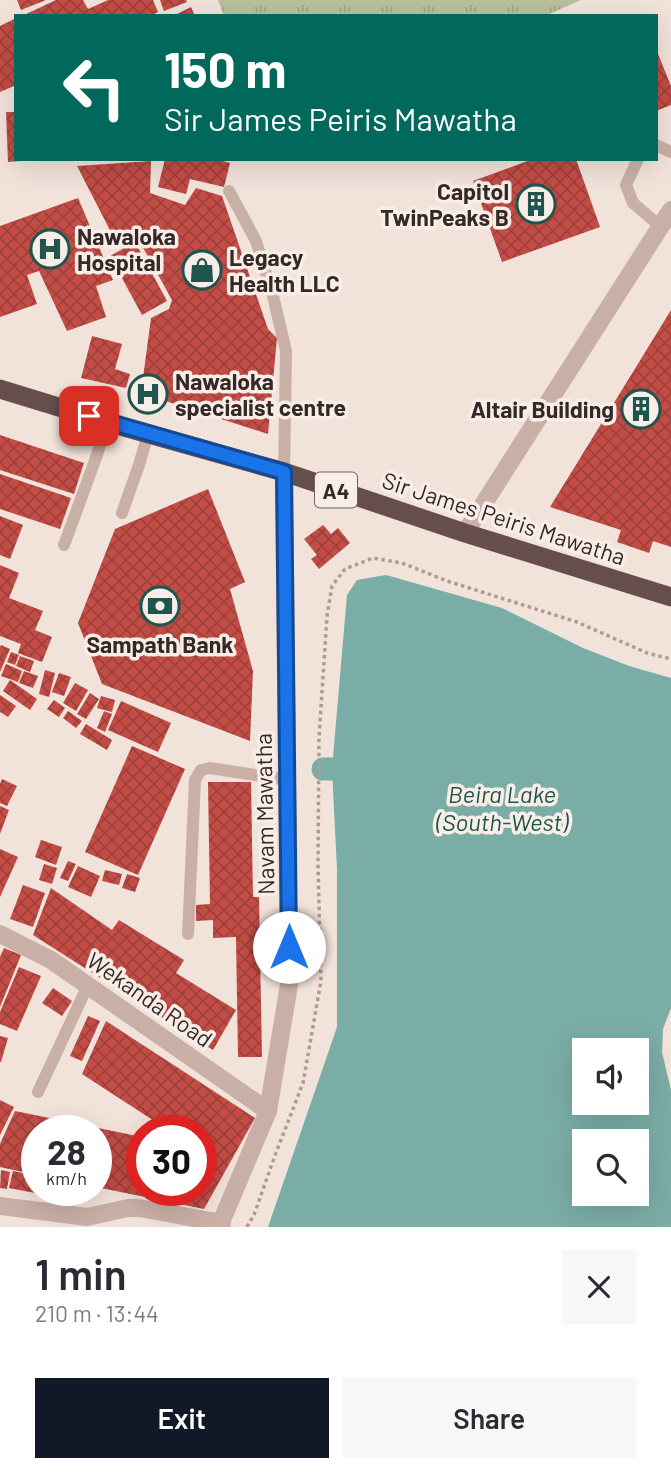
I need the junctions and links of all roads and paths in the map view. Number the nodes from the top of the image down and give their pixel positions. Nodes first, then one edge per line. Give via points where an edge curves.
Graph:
1 (637, 161) edge
2 (229, 191) dead end
3 (671, 211) edge
4 (660, 226) junction
5 (0, 388) edge
6 (107, 422) junction
7 (148, 434) junction
8 (284, 472) junction
9 (122, 513) dead end
10 (465, 533) junction
11 (64, 545) dead end
12 (671, 597) edge
13 (671, 659) edge
14 (288, 780) junction
15 (318, 800) dead end
16 (0, 934) edge
17 (188, 934) dead end
18 (88, 985) junction
19 (38, 1092) dead end
20 (268, 1111) junction
21 (0, 1206) edge
22 (221, 1225) edge

1 - 4 lane via 626,185 633,203
2 - 8 lane via 256,241 286,351
3 - 4 street
4 - 10 street
5 - 6 highway, Sir James Peiris Mawatha / A4
6 - 7 highway, Sir James Peiris Mawatha / A4
6 - 11 lane
7 - 8 highway, Sir James Peiris Mawatha / A4
7 - 9 lane
8 - 10 highway, Sir James Peiris Mawatha / A4
8 - 14 street, Navam Mawatha
10 - 12 highway, Sir James Peiris Mawatha / A4
13 - 15 path via 402,563 373,558 345,569 332,586 327,616
14 - 17 lane via 201,770 195,780
14 - 20 street, Navam Mawatha via 289,985
16 - 18 street, Wekanda Road
18 - 19 lane
18 - 20 street, Wekanda Road
20 - 22 street, Navam Mawatha
21 - 22 street via 88,1217 139,1208

